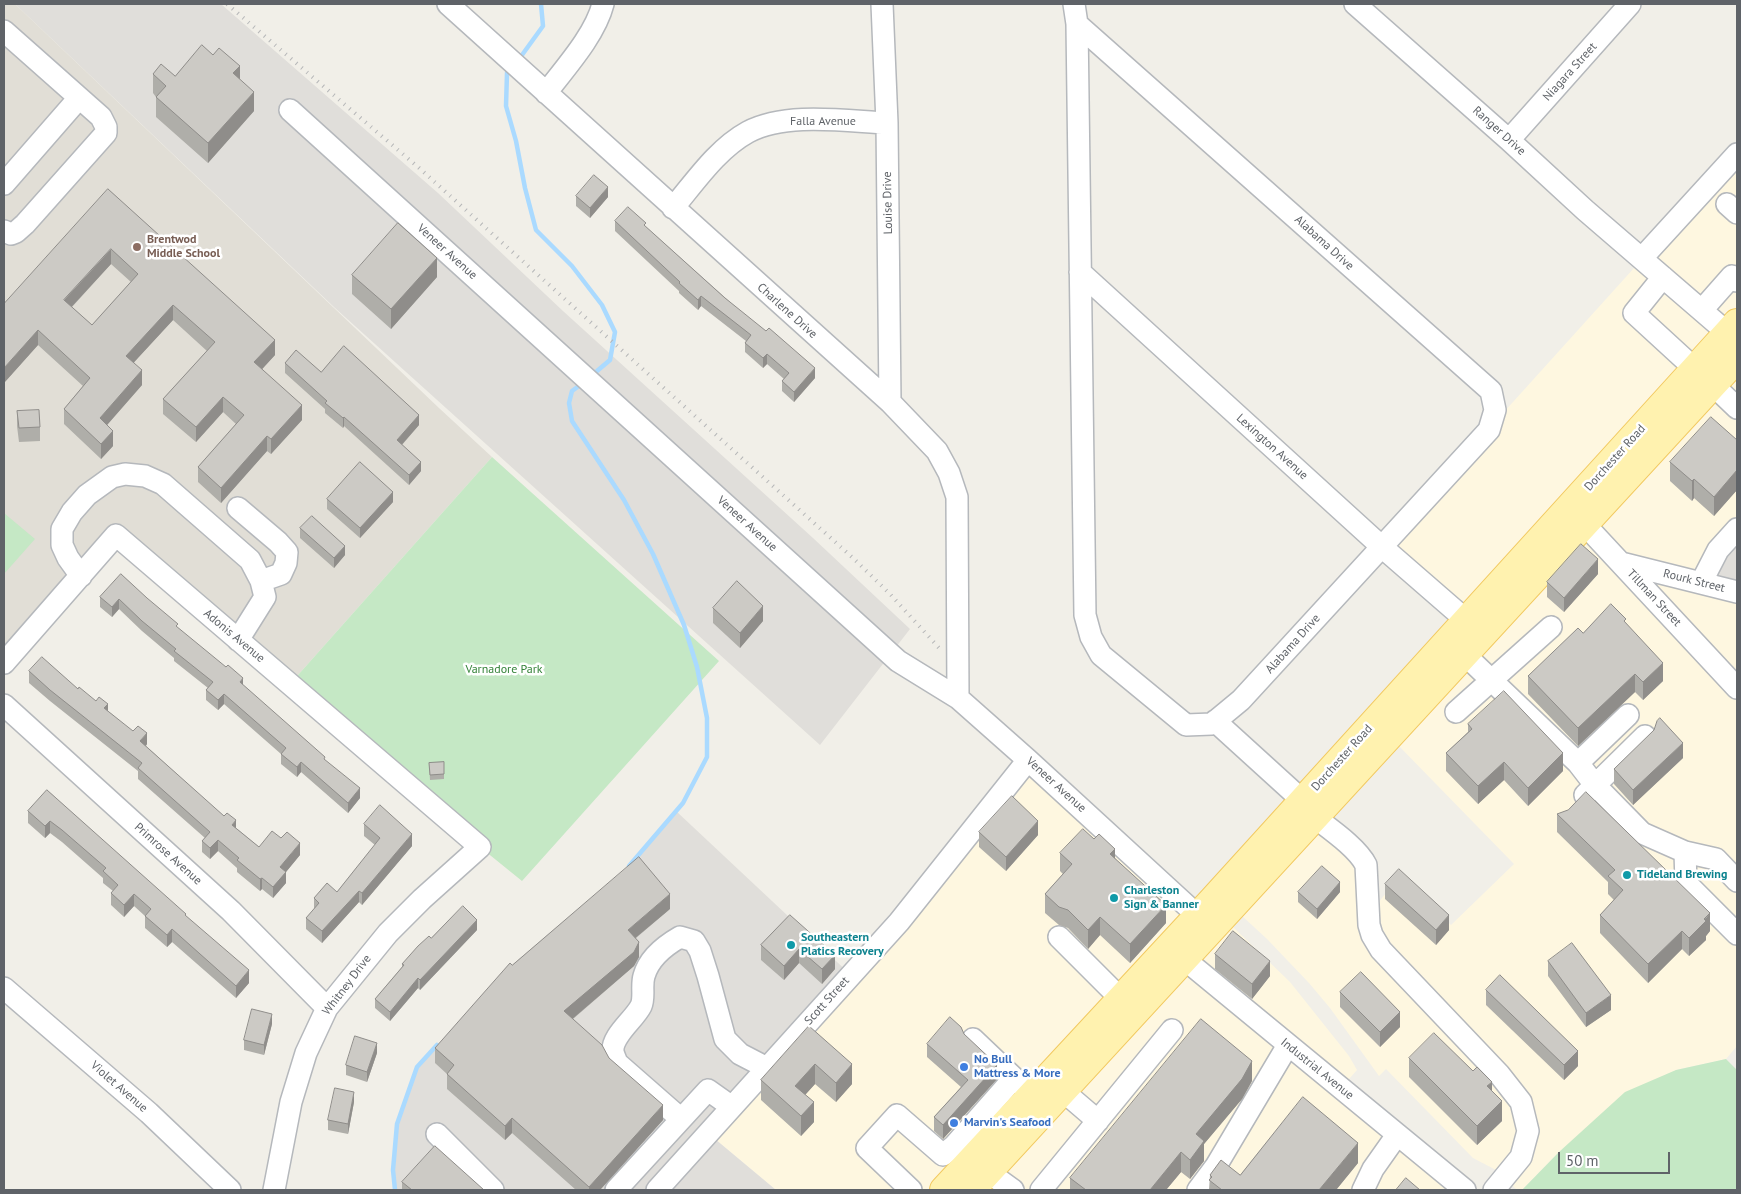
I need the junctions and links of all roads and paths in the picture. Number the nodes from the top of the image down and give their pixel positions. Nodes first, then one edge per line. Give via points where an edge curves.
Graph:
1 (448, 4) edge
2 (603, 4) edge
3 (882, 4) edge
4 (1355, 4) edge
5 (1626, 5) edge
6 (1076, 14) edge
7 (6, 33) edge
8 (546, 93) junction
9 (79, 98) junction
10 (290, 110) dead end
11 (887, 123) junction
12 (1509, 140) junction
13 (1737, 154) edge
14 (4, 184) edge
15 (673, 208) junction
16 (4, 231) edge
17 (1642, 258) junction
18 (1080, 272) junction
19 (1663, 277) junction
20 (1737, 282) edge
21 (1702, 310) junction
22 (1734, 332) edge
23 (1737, 358) edge
24 (1704, 377) junction
25 (890, 402) junction
26 (1737, 408) edge
27 (238, 508) dead end
28 (1577, 516) junction
29 (1737, 529) edge
30 (1382, 547) junction
31 (1621, 563) junction
32 (81, 576) junction
33 (261, 581) junction
34 (1701, 582) junction
35 (1737, 592) edge
36 (1466, 620) junction
37 (1551, 627) dead end
38 (238, 640) junction
39 (1464, 654) junction
40 (4, 663) edge
41 (1491, 680) junction
42 (1737, 688) edge
43 (958, 698) junction
44 (4, 705) edge
45 (1456, 712) dead end
46 (1628, 715) dead end
47 (1216, 721) junction
48 (1645, 736) edge
49 (1028, 760) junction
50 (1578, 763) junction
51 (1595, 785) junction
52 (1574, 806) edge
53 (1305, 808) junction
54 (480, 848) joint
55 (1685, 852) junction
56 (1737, 881) edge
57 (1205, 922) junction
58 (1737, 934) edge
59 (1059, 936) dead end
60 (1176, 953) junction
61 (4, 988) edge
62 (1120, 998) junction
63 (327, 1008) junction
64 (1172, 1030) dead end
65 (973, 1040) edge
66 (1288, 1045) junction
67 (767, 1068) junction
68 (1023, 1086) junction
69 (1062, 1091) junction
70 (732, 1107) junction
71 (681, 1119) junction
72 (1098, 1121) junction
73 (438, 1134) dead end
74 (1397, 1135) junction
75 (988, 1177) edge
76 (908, 1189) edge
77 (230, 1190) edge
78 (274, 1190) edge
79 (493, 1190) edge
80 (616, 1190) edge
81 (657, 1190) edge
82 (944, 1190) edge
83 (1041, 1190) edge
84 (1198, 1190) edge
85 (1363, 1190) edge
86 (1465, 1190) edge
87 (1494, 1190) edge

1 - 8 street, Charlene Drive
2 - 8 street via 578,51
3 - 11 street, Louise Drive
4 - 12 street, Ranger Drive
5 - 12 street, Niagara Street
6 - 18 street, Alabama Drive
6 - 30 street, Alabama Drive via 1491,391 1495,410 1489,430
7 - 9 street
8 - 15 street, Charlene Drive
9 - 14 street
9 - 16 street via 101,118 106,133 16,232
10 - 43 street, Veneer Avenue via 898,661
11 - 15 street, Falla Avenue via 789,120 748,132 712,162
11 - 25 street, Louise Drive
12 - 17 street, Ranger Drive
13 - 17 street
15 - 25 street, Charlene Drive
17 - 19 street, Ranger Drive
18 - 30 street, Lexington Avenue
18 - 47 street, Alabama Drive via 1085,615 1090,637 1101,655 1186,725
19 - 21 street, Ranger Drive
19 - 24 street via 1634,313
20 - 21 street via 1732,276
21 - 22 street, Ranger Drive
22 - 24 main road, Dorchester Road
23 - 24 main road, Dorchester Road
24 - 26 street
24 - 28 main road, Dorchester Road
25 - 43 street, Charlene Drive via 937,451 957,497
27 - 33 street via 287,552 280,574
28 - 31 street, Tillman Street
28 - 36 main road, Dorchester Road
28 - 39 main road, Dorchester Road
29 - 34 street via 1718,550
30 - 36 street, Lexington Avenue
30 - 47 street, Alabama Drive via 1242,700
31 - 34 street, Rourk Street
31 - 42 street, Tillman Street
32 - 33 street via 62,545 62,529 87,495 112,477 124,474 145,476 163,484 250,560
32 - 38 street, Adonis Avenue via 116,536
32 - 40 street, Adonis Avenue
33 - 38 street via 265,598
34 - 35 street, Rourk Street
36 - 53 main road, Dorchester Road
37 - 41 street
38 - 54 street, Adonis Avenue
39 - 41 street
39 - 53 main road, Dorchester Road
41 - 45 street
41 - 50 street
43 - 49 street, Veneer Avenue
44 - 63 street, Primrose Avenue via 231,911
46 - 50 street
47 - 53 street
48 - 51 street
49 - 57 street, Veneer Avenue
49 - 67 street, Scott Street via 899,922
50 - 51 street
51 - 52 street
51 - 55 street via 1642,833
53 - 57 main road, Dorchester Road
53 - 87 street via 1363,858 1369,925 1381,950 1499,1074 1521,1102 1528,1131 1522,1157
54 - 63 street, Whitney Drive via 388,933
55 - 56 street via 1716,859
55 - 58 street via 1686,883
57 - 60 main road, Dorchester Road
59 - 62 street
60 - 62 main road, Dorchester Road
60 - 66 street, Industrial Avenue
60 - 69 main road, Dorchester Road
61 - 77 street, Violet Avenue via 149,1113
62 - 68 main road, Dorchester Road
63 - 78 street, Whitney Drive via 306,1053
64 - 72 street
65 - 68 street
66 - 74 street, Industrial Avenue
66 - 84 street via 1216,1166
67 - 70 street, Scott Street
67 - 71 street via 740,1054 725,1038 708,976 694,941 680,937 666,945 644,976 643,1001 618,1037 613,1051 617,1063
68 - 75 main road, Dorchester Road
69 - 72 street
69 - 75 main road, Dorchester Road
70 - 71 street via 708,1090
70 - 81 street, Scott Street
71 - 80 street
72 - 83 street
73 - 79 street
74 - 85 street via 1373,1169
74 - 86 street, Industrial Avenue
75 - 76 street via 943,1154 897,1115 867,1148
75 - 82 main road, Dorchester Road

